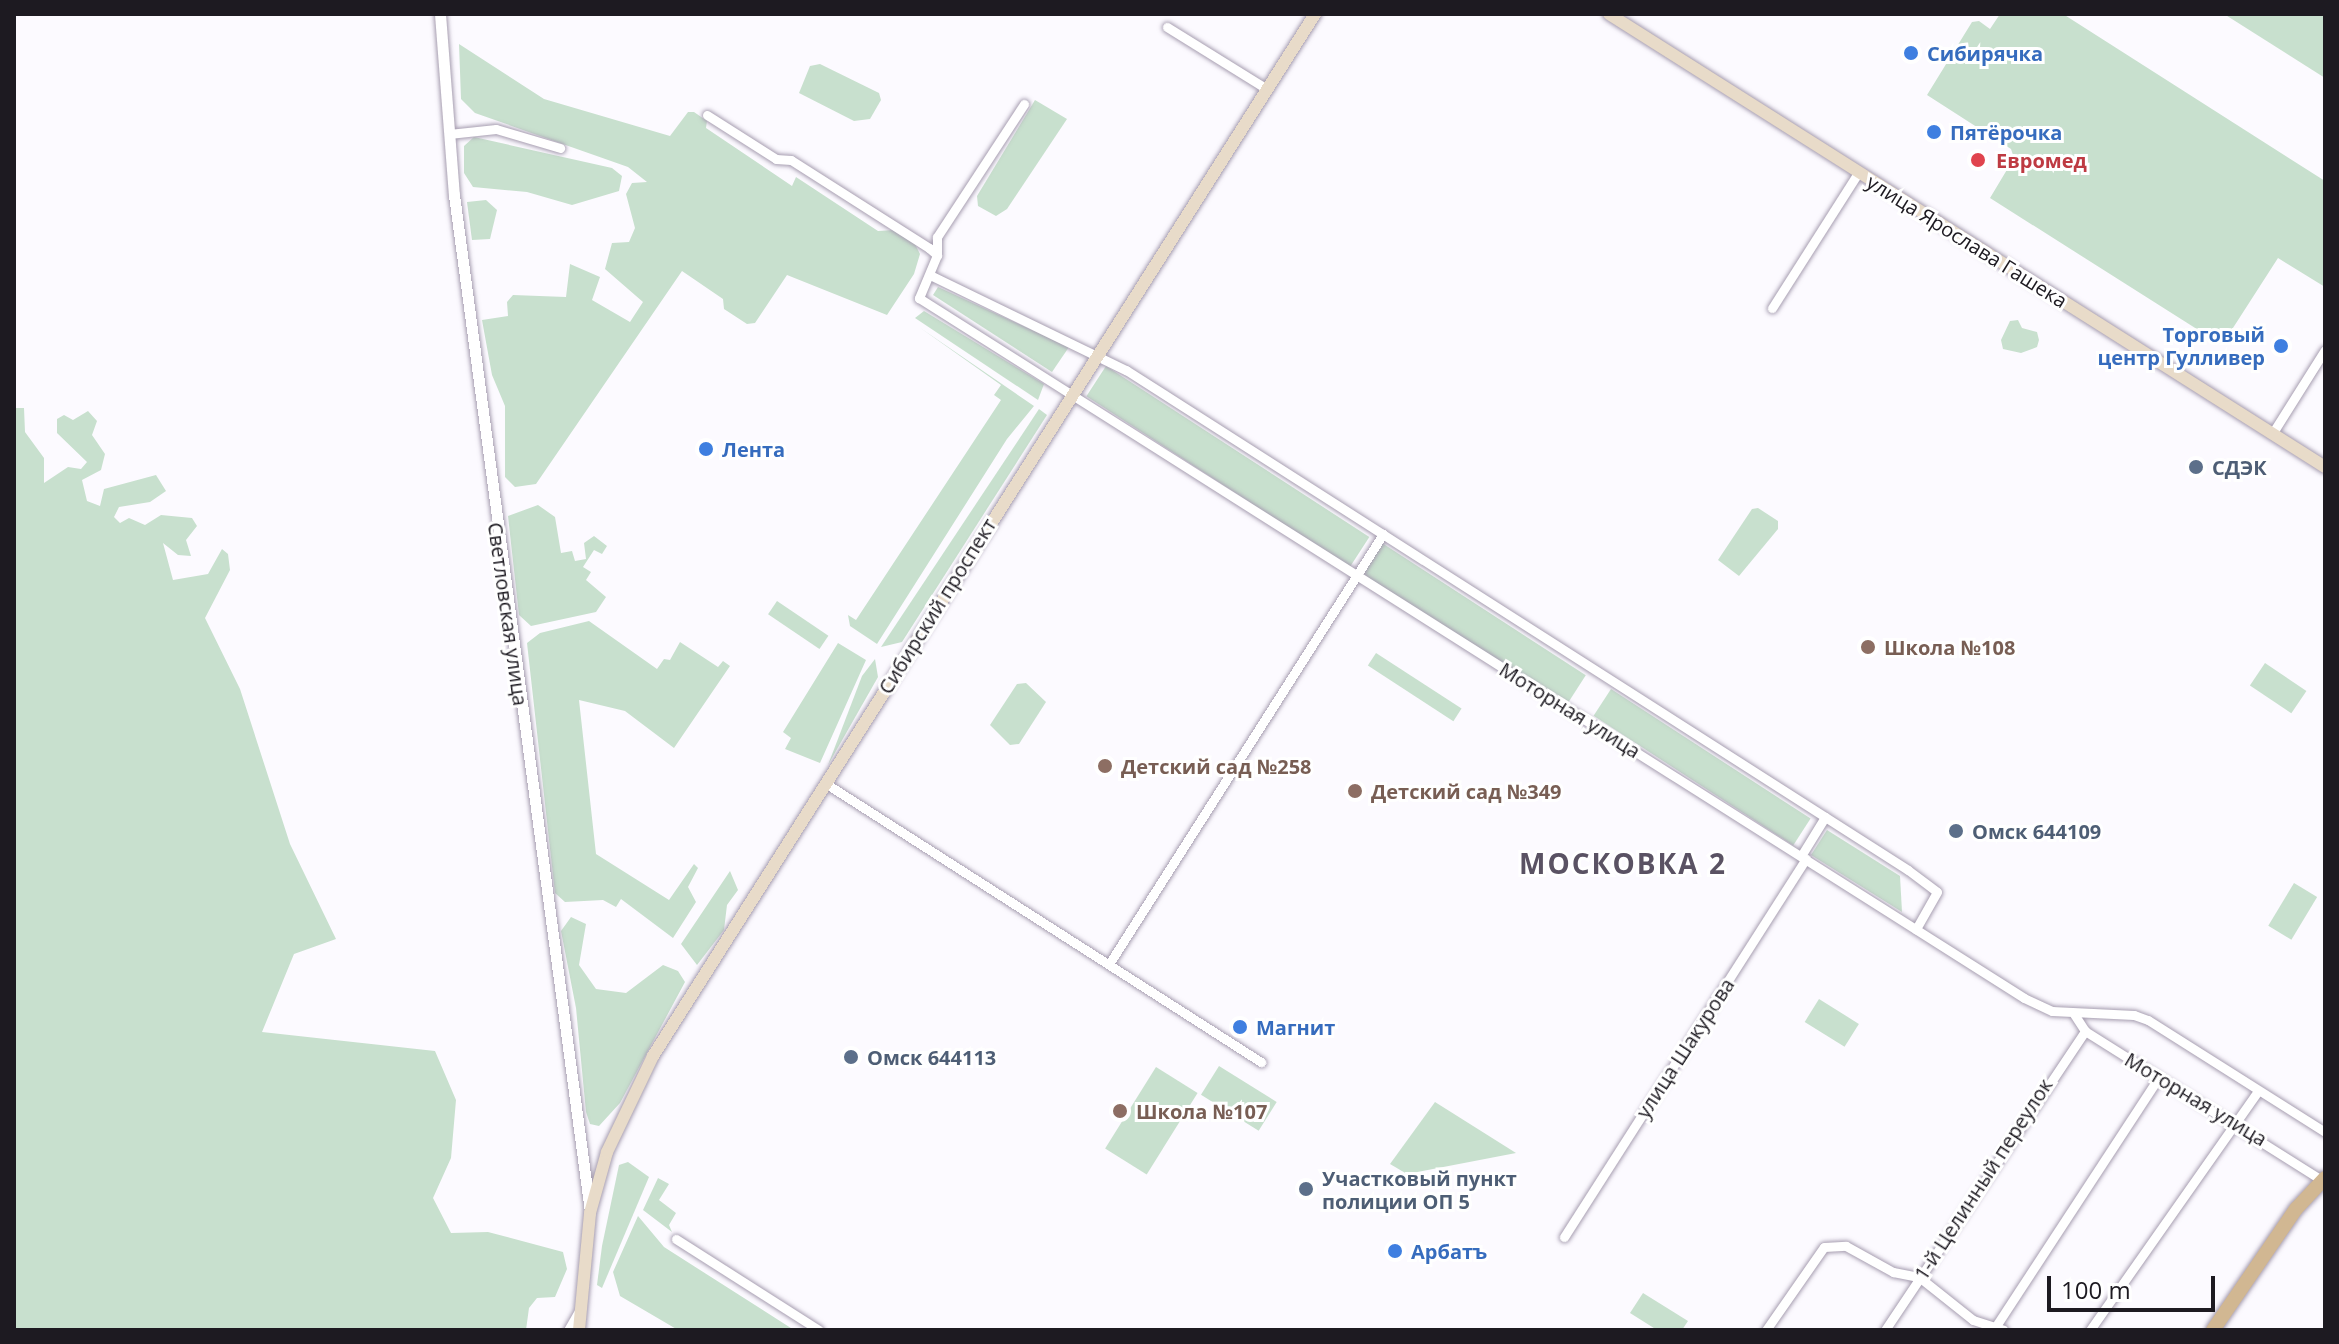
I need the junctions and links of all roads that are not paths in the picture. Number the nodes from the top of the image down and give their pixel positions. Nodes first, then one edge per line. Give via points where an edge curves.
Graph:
1 (440, 14) edge
2 (1315, 14) edge
3 (1609, 14) edge
4 (1167, 27) dead end
5 (1267, 89) junction
6 (1024, 104) dead end
7 (707, 115) dead end
8 (449, 134) junction
9 (560, 148) dead end
10 (1858, 173) junction
11 (937, 255) junction
12 (932, 276) junction
13 (1772, 308) dead end
14 (2325, 350) edge
15 (1097, 354) junction
16 (1070, 396) junction
17 (2272, 434) junction
18 (2325, 467) edge
19 (1383, 534) junction
20 (1358, 575) junction
21 (825, 783) junction
22 (1825, 817) junction
23 (1803, 857) junction
24 (1916, 929) junction
25 (1109, 964) junction
26 (2074, 1014) junction
27 (2085, 1031) junction
28 (1261, 1062) dead end
29 (2158, 1078) junction
30 (2258, 1091) junction
31 (2237, 1123) junction
32 (2325, 1132) edge
33 (2324, 1179) edge
34 (590, 1213) junction
35 (1564, 1237) dead end
36 (676, 1239) dead end
37 (1919, 1277) junction
38 (580, 1308) junction
39 (1998, 1329) edge
40 (568, 1330) edge
41 (579, 1330) edge
42 (819, 1330) edge
43 (1766, 1330) edge
44 (1885, 1330) edge
45 (2090, 1330) edge
46 (2213, 1330) edge

1 - 8 street, Светловская улица
2 - 5 main road, Сибирский проспект
3 - 10 main road, улица Ярослава Гашека
4 - 5 street
5 - 15 main road, Сибирский проспект
6 - 11 street via 937,237
7 - 11 street via 776,159 791,160
8 - 9 street via 496,129
8 - 34 street, Светловская улица
10 - 13 street
10 - 17 main road, улица Ярослава Гашека
11 - 12 street
12 - 15 street
12 - 16 street, Моторная улица via 919,298
14 - 17 street
15 - 16 main road, Сибирский проспект
15 - 19 street
16 - 20 street, Моторная улица
16 - 21 main road, Сибирский проспект
17 - 18 main road, улица Ярослава Гашека
19 - 20 street
19 - 22 street
20 - 23 street, Моторная улица
20 - 25 street
21 - 25 street
21 - 34 main road, Сибирский проспект via 653,1056 607,1152
22 - 23 street, улица Шакурова
22 - 24 street via 1937,892
23 - 24 street, Моторная улица
23 - 35 street, улица Шакурова
24 - 26 street, Моторная улица via 2036,1005
25 - 28 street
26 - 27 street, Моторная улица
26 - 30 street, Моторная улица via 2148,1020
27 - 29 street, Моторная улица
27 - 37 street, 1-й Целинный переулок
29 - 31 street, Моторная улица
29 - 39 street
30 - 31 street
30 - 32 street, Моторная улица
31 - 33 street, Моторная улица
31 - 45 street via 2199,1169
33 - 46 main road via 2279,1232
34 - 38 main road, Сибирский проспект
36 - 42 street
37 - 39 street via 1973,1320
37 - 43 street via 1893,1272 1846,1246 1824,1247
37 - 44 street, 1-й Целинный переулок
38 - 40 street
38 - 41 main road, Сибирский проспект

